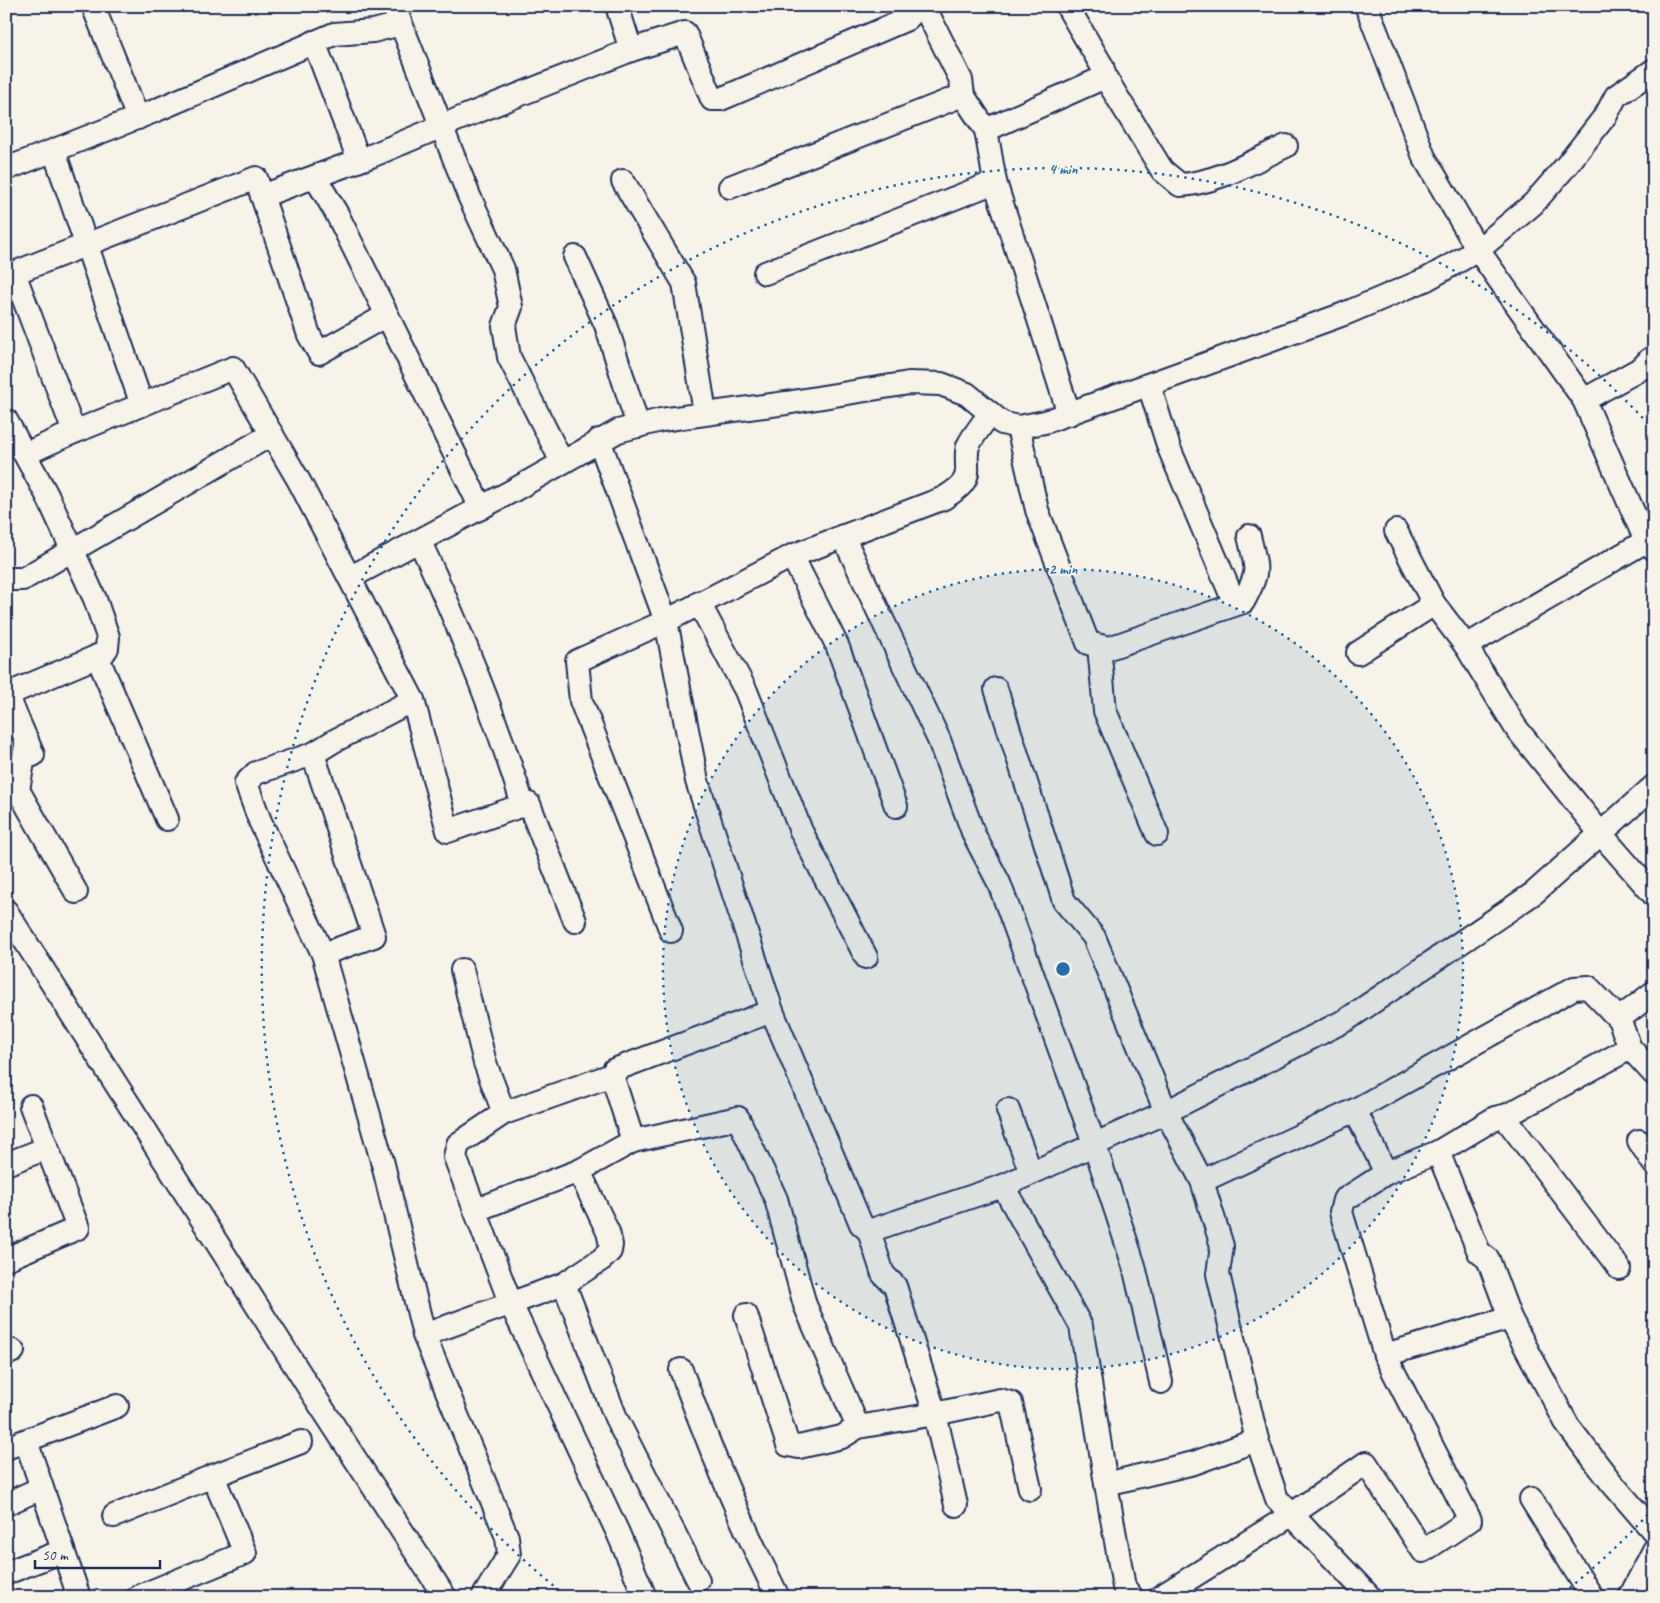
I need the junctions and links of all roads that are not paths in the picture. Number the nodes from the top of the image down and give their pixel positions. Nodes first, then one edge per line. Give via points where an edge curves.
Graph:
1 (93, 6) edge
2 (616, 6) edge
3 (918, 6) edge
4 (924, 6) edge
5 (1067, 6) edge
6 (1366, 6) edge
7 (398, 15) edge
8 (314, 42) junction
9 (631, 50) junction
10 (1654, 70) edge
11 (1105, 77) junction
12 (963, 95) junction
13 (138, 118) junction
14 (442, 126) junction
15 (986, 130) junction
16 (1286, 146) dead end
17 (54, 151) junction
18 (359, 160) junction
19 (6, 169) edge
20 (315, 177) junction
21 (623, 181) dead end
22 (995, 182) junction
23 (730, 186) dead end
24 (262, 196) junction
25 (86, 244) junction
26 (1478, 250) junction
27 (575, 257) dead end
28 (765, 273) dead end
29 (387, 315) junction
30 (1654, 358) edge
31 (1149, 385) junction
32 (1584, 400) junction
33 (142, 405) junction
34 (990, 413) junction
35 (706, 414) junction
36 (1069, 414) junction
37 (6, 420) edge
38 (638, 426) junction
39 (1018, 427) junction
40 (74, 432) junction
41 (272, 434) junction
42 (599, 440) junction
43 (25, 454) junction
44 (562, 462) junction
45 (481, 508) junction
46 (1396, 531) dead end
47 (843, 536) junction
48 (1249, 536) dead end
49 (420, 542) junction
50 (1650, 545) edge
51 (73, 550) junction
52 (792, 556) junction
53 (350, 578) junction
54 (6, 579) edge
55 (699, 603) junction
56 (1235, 604) junction
57 (1434, 604) junction
58 (666, 621) junction
59 (1099, 646) junction
60 (1466, 646) junction
61 (1358, 653) dead end
62 (97, 656) junction
63 (996, 690) dead end
64 (413, 700) junction
65 (313, 754) junction
66 (1654, 786) edge
67 (523, 805) junction
68 (896, 806) dead end
69 (167, 819) dead end
70 (1157, 834) dead end
71 (1601, 834) junction
72 (76, 892) dead end
73 (1654, 895) edge
74 (6, 912) edge
75 (575, 921) dead end
76 (671, 931) dead end
77 (15, 943) edge
78 (323, 954) junction
79 (866, 957) dead end
80 (462, 970) dead end
81 (1654, 992) edge
82 (772, 1011) junction
83 (1618, 1018) junction
84 (1630, 1048) junction
85 (1654, 1074) edge
86 (612, 1075) junction
87 (31, 1106) dead end
88 (1008, 1110) dead end
89 (1355, 1110) junction
90 (1166, 1112) junction
91 (504, 1114) junction
92 (1508, 1115) junction
93 (633, 1141) junction
94 (1639, 1141) dead end
95 (1094, 1144) junction
96 (48, 1148) junction
97 (1438, 1152) junction
98 (6, 1164) edge
99 (1654, 1164) edge
100 (579, 1171) junction
101 (1031, 1173) junction
102 (1386, 1173) junction
103 (1202, 1181) junction
104 (1003, 1186) junction
105 (476, 1210) junction
106 (869, 1232) junction
107 (6, 1259) edge
108 (1618, 1268) dead end
109 (564, 1284) junction
110 (510, 1302) junction
111 (746, 1315) dead end
112 (1510, 1318) junction
113 (424, 1335) junction
114 (1385, 1354) junction
115 (681, 1370) dead end
116 (1161, 1382) dead end
117 (117, 1406) dead end
118 (935, 1414) junction
119 (858, 1427) junction
120 (1257, 1440) junction
121 (300, 1442) dead end
122 (16, 1444) edge
123 (212, 1476) junction
124 (1106, 1484) junction
125 (41, 1488) junction
126 (1030, 1489) dead end
127 (1531, 1499) dead end
128 (6, 1504) edge
129 (956, 1505) dead end
130 (1291, 1515) junction
131 (114, 1516) dead end
132 (1654, 1532) edge
133 (1654, 1550) edge
134 (63, 1552) junction
135 (6, 1573) edge
136 (1648, 1577) edge
137 (698, 1580) dead end
138 (175, 1590) edge
139 (79, 1597) edge
140 (138, 1597) edge
141 (445, 1597) edge
142 (483, 1597) edge
143 (645, 1597) edge
144 (778, 1597) edge
145 (1132, 1597) edge
146 (1160, 1597) edge
147 (1370, 1597) edge
148 (1592, 1597) edge
149 (1630, 1597) edge

1 - 13 street
2 - 9 street
3 - 9 street via 907,19 721,99 712,100 685,32
4 - 12 street via 961,80
5 - 11 street via 1102,66
6 - 26 street via 1424,157
7 - 8 street via 373,31 334,34
7 - 14 street
8 - 13 street
8 - 18 street
9 - 14 street
10 - 26 street via 1616,96 1606,115 1533,204
11 - 15 street
11 - 16 street via 1162,170 1180,185 1212,179
12 - 15 street
12 - 23 street
13 - 17 street
14 - 18 street
14 - 44 street via 469,196 503,269 511,307 504,326 509,357
15 - 22 street
17 - 19 street
17 - 25 street
18 - 20 street
20 - 24 street
20 - 29 street
21 - 35 street via 684,283
22 - 28 street
22 - 36 street
24 - 25 street via 256,178
24 - 29 street via 309,335 319,353
25 - 33 street
25 - 40 street via 14,273
26 - 31 street via 1427,279 1344,314
26 - 32 street
27 - 38 street via 606,325
29 - 45 street
30 - 32 street
31 - 36 street
31 - 56 street via 1169,448
32 - 50 street
33 - 40 street
33 - 41 street via 233,368
34 - 35 street via 966,394 940,384 909,383
34 - 39 street via 1002,423
34 - 47 street via 968,447 968,472 960,487 944,498
35 - 38 street
36 - 39 street
37 - 43 street
38 - 42 street
39 - 59 street via 1037,510 1088,643
40 - 43 street
41 - 51 street
41 - 53 street
42 - 44 street
42 - 58 street
43 - 51 street
44 - 45 street
45 - 49 street
46 - 57 street
47 - 52 street
47 - 95 street via 939,740 974,834 999,883
48 - 56 street via 1257,568 1254,582 1243,602
49 - 53 street
49 - 67 street via 496,724
50 - 60 street
51 - 54 street via 23,579
51 - 62 street via 108,637 107,648
52 - 55 street
52 - 68 street via 837,645
53 - 64 street
55 - 58 street
55 - 79 street via 746,691 801,831
56 - 59 street via 1109,648
57 - 60 street
57 - 61 street
58 - 76 street via 576,661 581,702
58 - 82 street via 697,781
59 - 70 street via 1106,711
60 - 71 street via 1516,728
62 - 69 street
62 - 72 street via 9,696 30,747 18,790
63 - 90 street via 1064,901 1094,938
64 - 65 street
64 - 67 street via 448,831
65 - 78 street via 374,936
65 - 78 street via 256,773 246,783 260,821
66 - 71 street
67 - 75 street via 529,804
71 - 73 street
71 - 90 street via 1534,893 1346,1020
74 - 77 street
77 - 141 street
78 - 113 street via 383,1164
80 - 91 street via 485,1063
81 - 83 street
82 - 86 street via 614,1070
82 - 106 street via 860,1224
83 - 84 street
83 - 89 street via 1588,987 1574,988
84 - 85 street
84 - 92 street
86 - 91 street
86 - 93 street
87 - 96 street
88 - 101 street
89 - 102 street
89 - 103 street
90 - 95 street
90 - 103 street
91 - 105 street via 458,1144 455,1157
92 - 97 street via 1495,1118
92 - 108 street via 1510,1124
93 - 100 street
93 - 119 street via 738,1118 776,1199 805,1305
94 - 99 street
95 - 101 street
95 - 116 street via 1134,1266
96 - 98 street
96 - 107 street via 78,1228
97 - 102 street
97 - 112 street via 1479,1252 1488,1259
100 - 105 street
100 - 109 street via 611,1245 602,1259
101 - 104 street
102 - 114 street via 1344,1200 1341,1212
103 - 120 street via 1222,1246 1218,1274
104 - 106 street
104 - 124 street via 1081,1326
105 - 110 street
106 - 118 street via 883,1274 895,1286
109 - 110 street
109 - 137 street via 616,1418
110 - 113 street
110 - 143 street
111 - 119 street via 788,1445 799,1448 842,1437
112 - 114 street
112 - 132 street via 1568,1426
113 - 142 street via 507,1537 509,1555
114 - 130 street via 1470,1520 1423,1551 1366,1463
115 - 144 street via 746,1532
117 - 122 street
118 - 119 street
118 - 126 street via 1000,1400 1011,1403
118 - 129 street
120 - 124 street via 1194,1463
120 - 130 street via 1277,1499
121 - 123 street
122 - 125 street
123 - 131 street
123 - 138 street via 245,1553
124 - 145 street via 1124,1587
125 - 128 street
125 - 134 street
127 - 148 street
130 - 146 street
130 - 147 street
133 - 136 street
134 - 135 street
134 - 139 street
136 - 149 street
138 - 140 street

